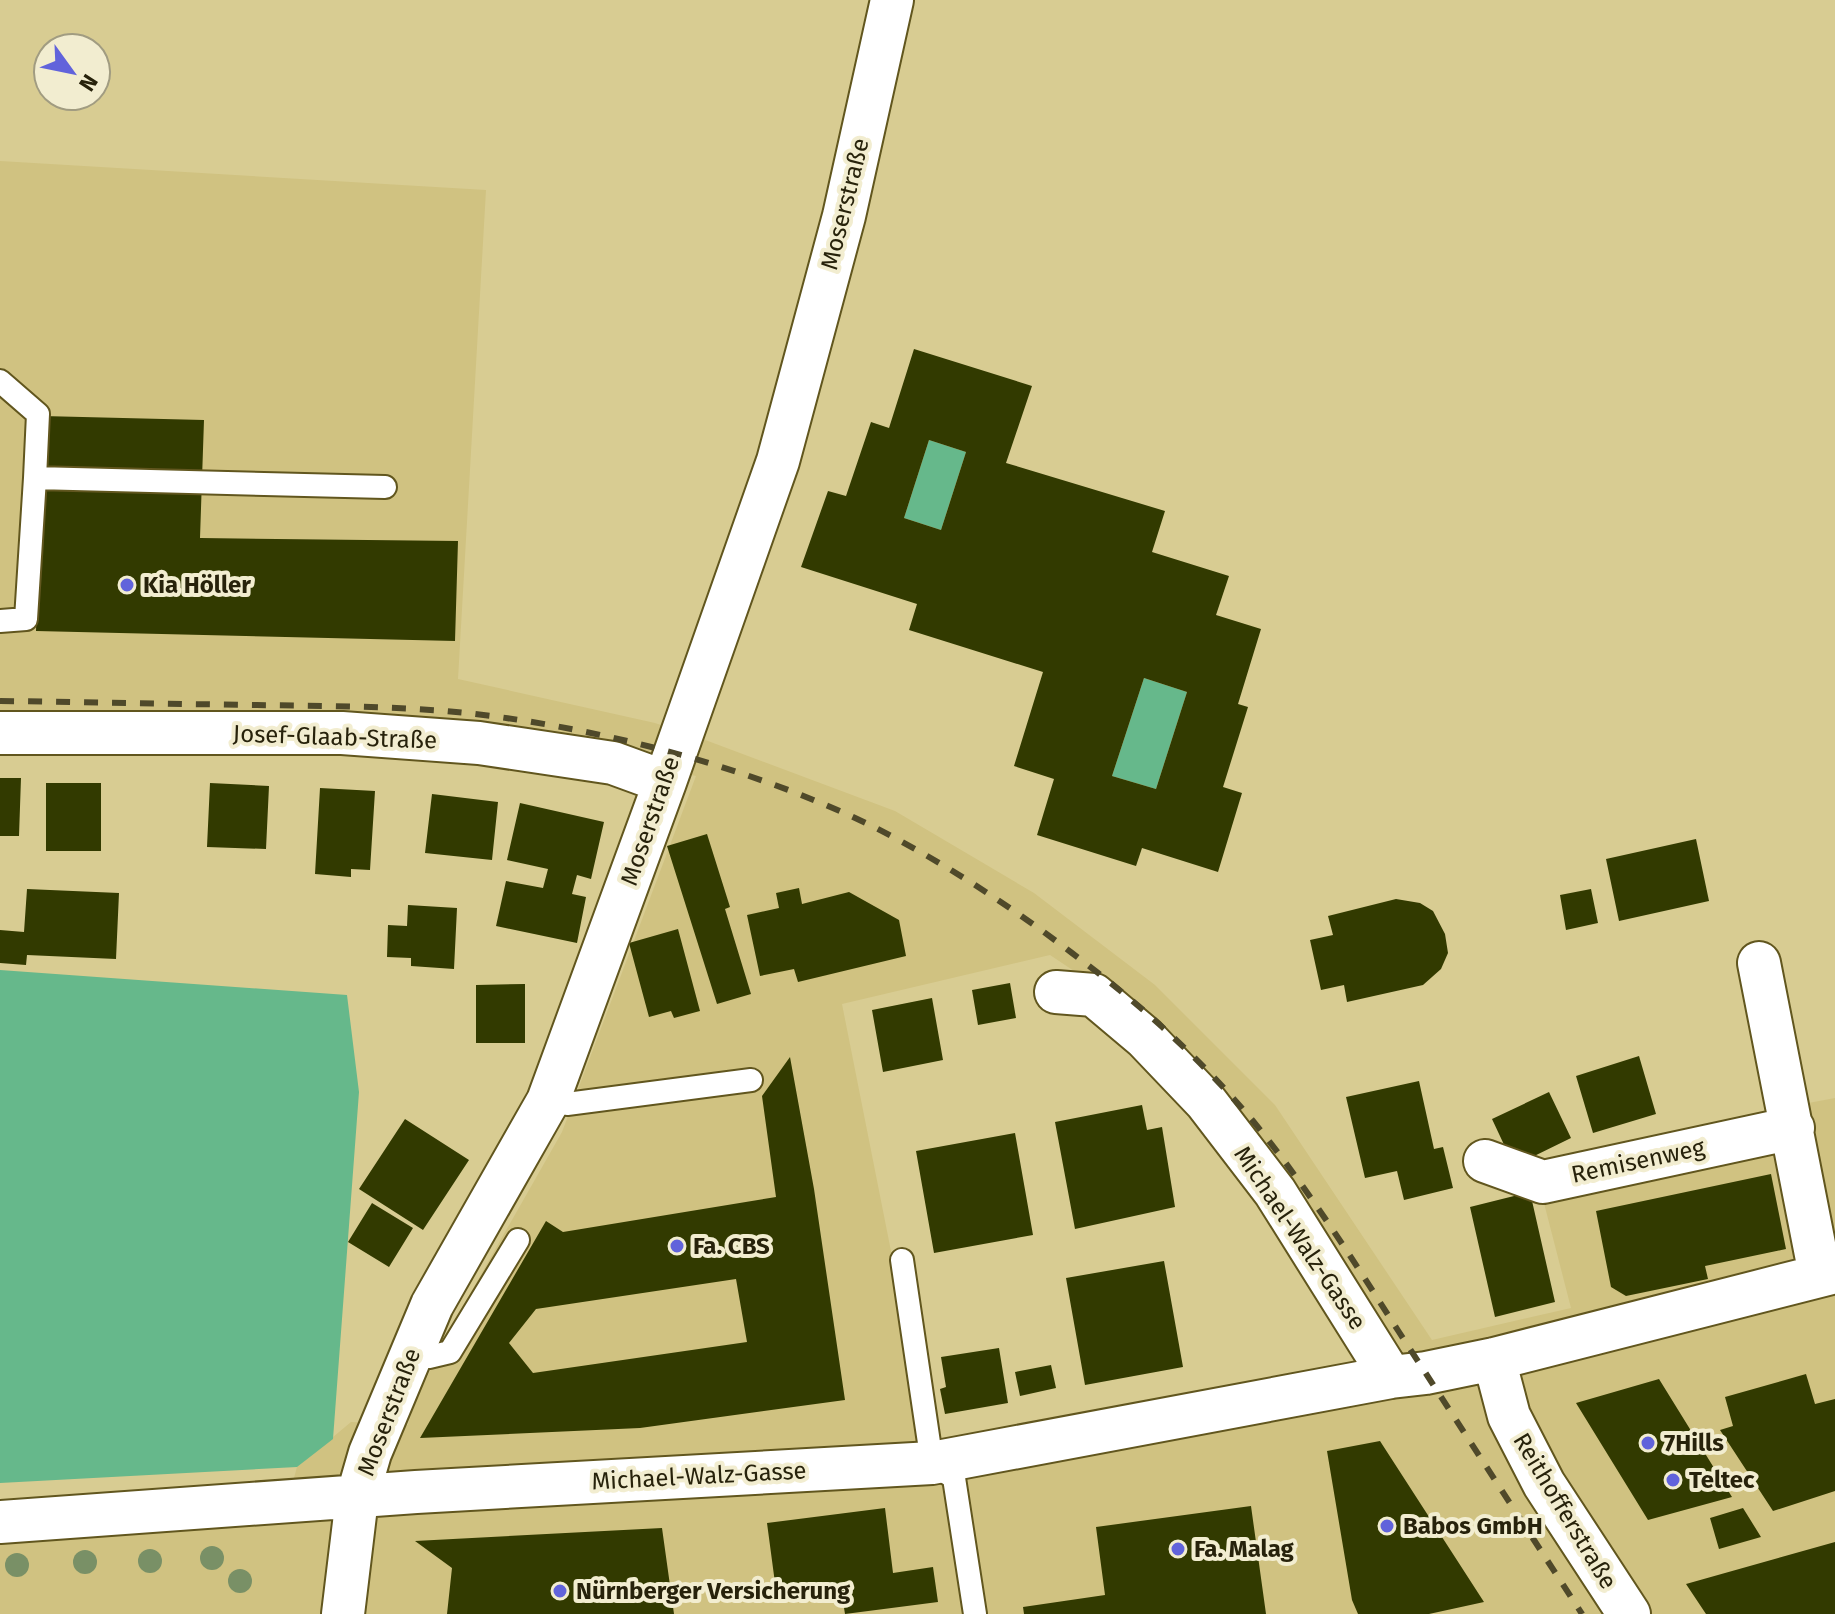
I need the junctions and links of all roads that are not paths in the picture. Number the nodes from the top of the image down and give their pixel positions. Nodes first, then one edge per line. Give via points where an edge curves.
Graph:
1 (892, 0) edge
2 (0, 381) edge
3 (35, 478) junction
4 (385, 487) dead end
5 (0, 621) edge
6 (0, 733) edge
7 (665, 782) junction
8 (1759, 963) dead end
9 (1056, 992) dead end
10 (751, 1080) dead end
11 (548, 1101) junction
12 (1793, 1128) junction
13 (1485, 1161) dead end
14 (518, 1240) dead end
15 (902, 1260) dead end
16 (1828, 1274) edge
17 (410, 1356) junction
18 (1494, 1359) junction
19 (1391, 1377) junction
20 (932, 1463) junction
21 (357, 1498) junction
22 (0, 1522) edge
23 (343, 1614) edge
24 (975, 1614) edge
25 (1629, 1614) edge

1 - 7 street, Moserstraße via 844,216 778,461
2 - 3 lane via 38,414
3 - 4 lane
3 - 5 lane via 26,619
6 - 7 street, Josef-Glaab-Straße via 342,733 464,742 613,763
7 - 11 street, Moserstraße
8 - 12 street
9 - 19 street, Michael-Walz-Gasse via 1094,995 1145,1038 1206,1102 1275,1192
10 - 11 lane via 567,1104
11 - 17 street, Moserstraße via 432,1305
12 - 13 street, Remisenweg via 1543,1182
12 - 16 street
14 - 17 lane via 450,1352
15 - 20 lane
16 - 18 street, Michael-Walz-Gasse
17 - 21 street, Moserstraße
18 - 19 street, Michael-Walz-Gasse
18 - 25 street, Reithofferstraße via 1509,1416 1544,1484
19 - 20 street, Michael-Walz-Gasse
20 - 21 street, Michael-Walz-Gasse
20 - 24 lane via 954,1478
21 - 22 street, Michael-Walz-Gasse
21 - 23 street, Moserstraße

